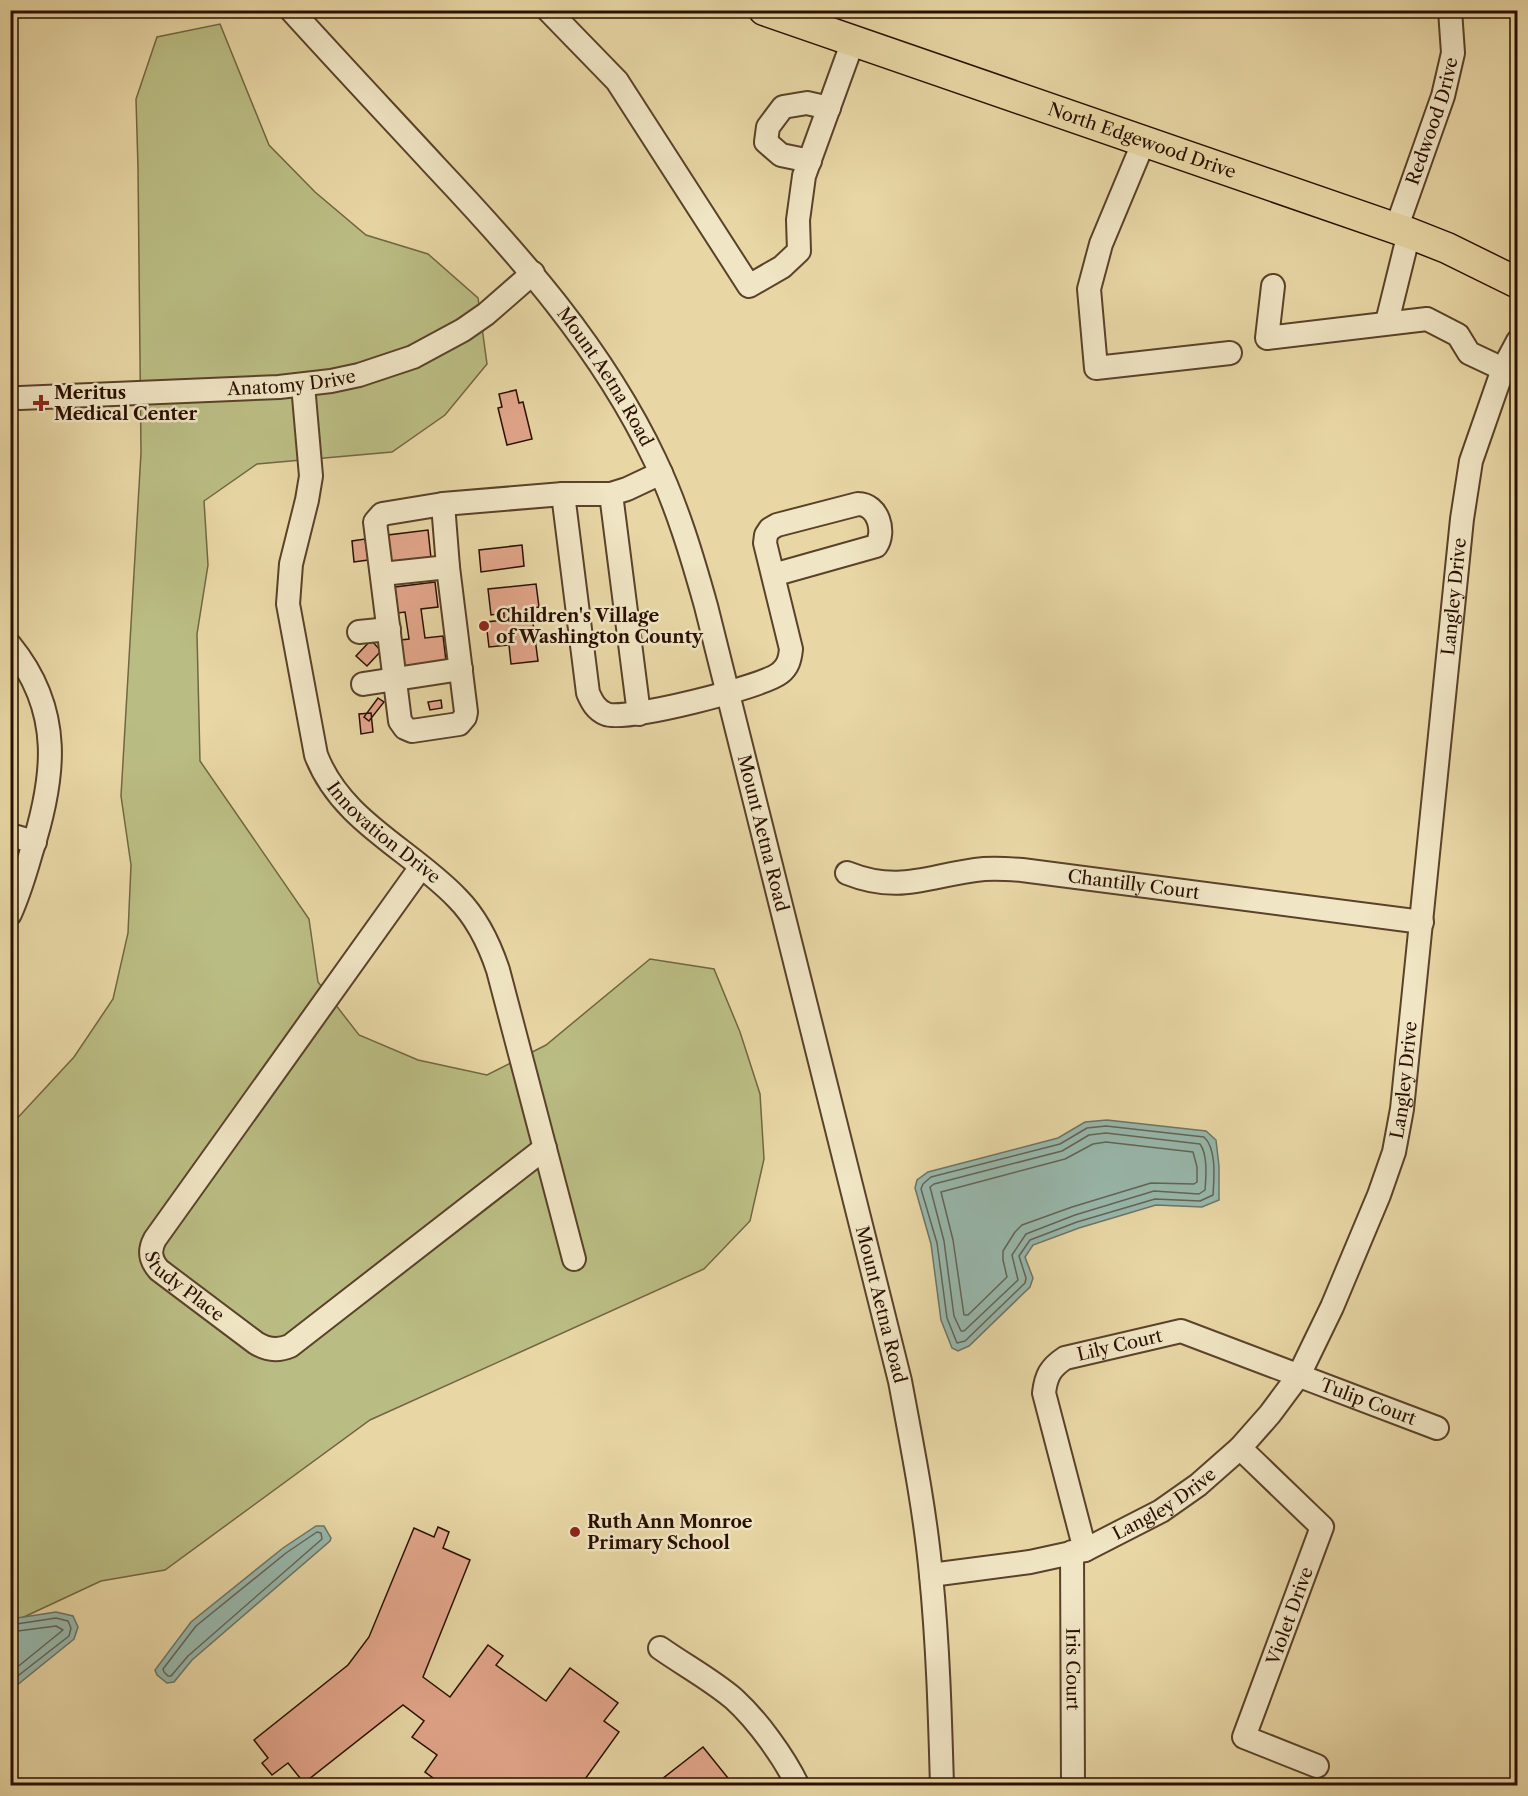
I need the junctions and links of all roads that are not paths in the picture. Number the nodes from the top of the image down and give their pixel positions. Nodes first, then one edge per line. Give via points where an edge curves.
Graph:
1 (291, 10) edge
2 (548, 10) edge
3 (764, 10) edge
4 (1450, 10) edge
5 (853, 41) junction
6 (829, 108) junction
7 (1144, 141) junction
8 (810, 161) junction
9 (1402, 231) junction
10 (533, 273) junction
11 (1518, 284) edge
12 (1273, 286) dead end
13 (1387, 322) junction
14 (1518, 341) edge
15 (1230, 353) dead end
16 (1503, 369) junction
17 (303, 385) junction
18 (20, 398) dead end
19 (661, 473) junction
20 (563, 494) junction
21 (611, 494) junction
22 (443, 504) junction
23 (448, 567) junction
24 (382, 574) junction
25 (772, 575) junction
26 (389, 629) junction
27 (359, 632) dead end
28 (10, 645) edge
29 (461, 669) junction
30 (396, 679) junction
31 (363, 684) dead end
32 (727, 692) junction
33 (639, 714) junction
34 (10, 834) edge
35 (35, 842) junction
36 (421, 867) junction
37 (847, 873) dead end
38 (10, 914) edge
39 (1422, 922) junction
40 (545, 1148) junction
41 (574, 1259) dead end
42 (1299, 1375) junction
43 (1437, 1428) dead end
44 (1240, 1448) junction
45 (1079, 1551) junction
46 (931, 1575) junction
47 (660, 1648) dead end
48 (1317, 1766) dead end
49 (798, 1785) edge
50 (942, 1785) edge
51 (1073, 1785) edge

1 - 10 street, Mount Aetna Road
2 - 8 street via 617,81 749,286 782,267 799,251 798,220
3 - 5 main road, North Edgewood Drive
4 - 9 street, Redwood Drive via 1453,52
5 - 6 street
5 - 7 main road, North Edgewood Drive
6 - 8 street
6 - 8 street via 807,103 783,107 768,127 766,142 781,155
7 - 9 main road, North Edgewood Drive
7 - 15 street via 1101,244 1089,289 1096,368
9 - 11 main road, North Edgewood Drive via 1447,248
9 - 13 street, Redwood Drive
10 - 17 street, Anatomy Drive via 486,315 438,344 386,367
10 - 19 street, Mount Aetna Road via 598,360
12 - 13 street via 1267,338
13 - 16 street via 1426,319 1458,335 1469,353
14 - 16 street, Langley Drive
16 - 39 street, Langley Drive via 1471,461 1462,519
17 - 18 street, Anatomy Drive
17 - 36 street, Innovation Drive via 310,476 291,564 288,604 312,744 325,776 345,804
19 - 21 street
19 - 32 street, Mount Aetna Road via 695,568
20 - 21 street
20 - 22 street
20 - 33 street via 588,693 592,703 606,715
21 - 33 street
22 - 23 street
22 - 24 street via 382,514 376,519
23 - 24 street
23 - 29 street
24 - 26 street
25 - 25 street via 765,543 770,529 858,504 865,504 875,513 881,533 876,546
25 - 32 street via 791,649 790,659 771,679
26 - 27 street
26 - 30 street
28 - 35 street via 35,683 51,737 50,777
29 - 30 street
29 - 30 street via 466,712 462,722 454,726 412,731 405,728 400,721
30 - 31 street
32 - 33 street
32 - 46 street, Mount Aetna Road via 900,1381
34 - 35 street
35 - 38 street
36 - 40 street, Innovation Drive via 466,908 488,944
36 - 40 street, Study Place via 155,1239 150,1251 152,1261 256,1343 282,1349
37 - 39 street, Chantilly Court via 889,884 986,868 1022,870
39 - 42 street, Langley Drive via 1394,1152 1336,1296
40 - 41 street, Innovation Drive
42 - 43 street, Tulip Court
42 - 44 street, Langley Drive
42 - 45 street, Lily Court via 1181,1330 1065,1359 1053,1366 1046,1377 1044,1393
44 - 45 street, Langley Drive via 1198,1485 1161,1510
44 - 48 street, Violet Drive via 1322,1527 1244,1737
45 - 46 street, Langley Drive via 1030,1562
45 - 51 street, Iris Court
46 - 50 street, Mount Aetna Road
47 - 49 street via 733,1699 754,1720

